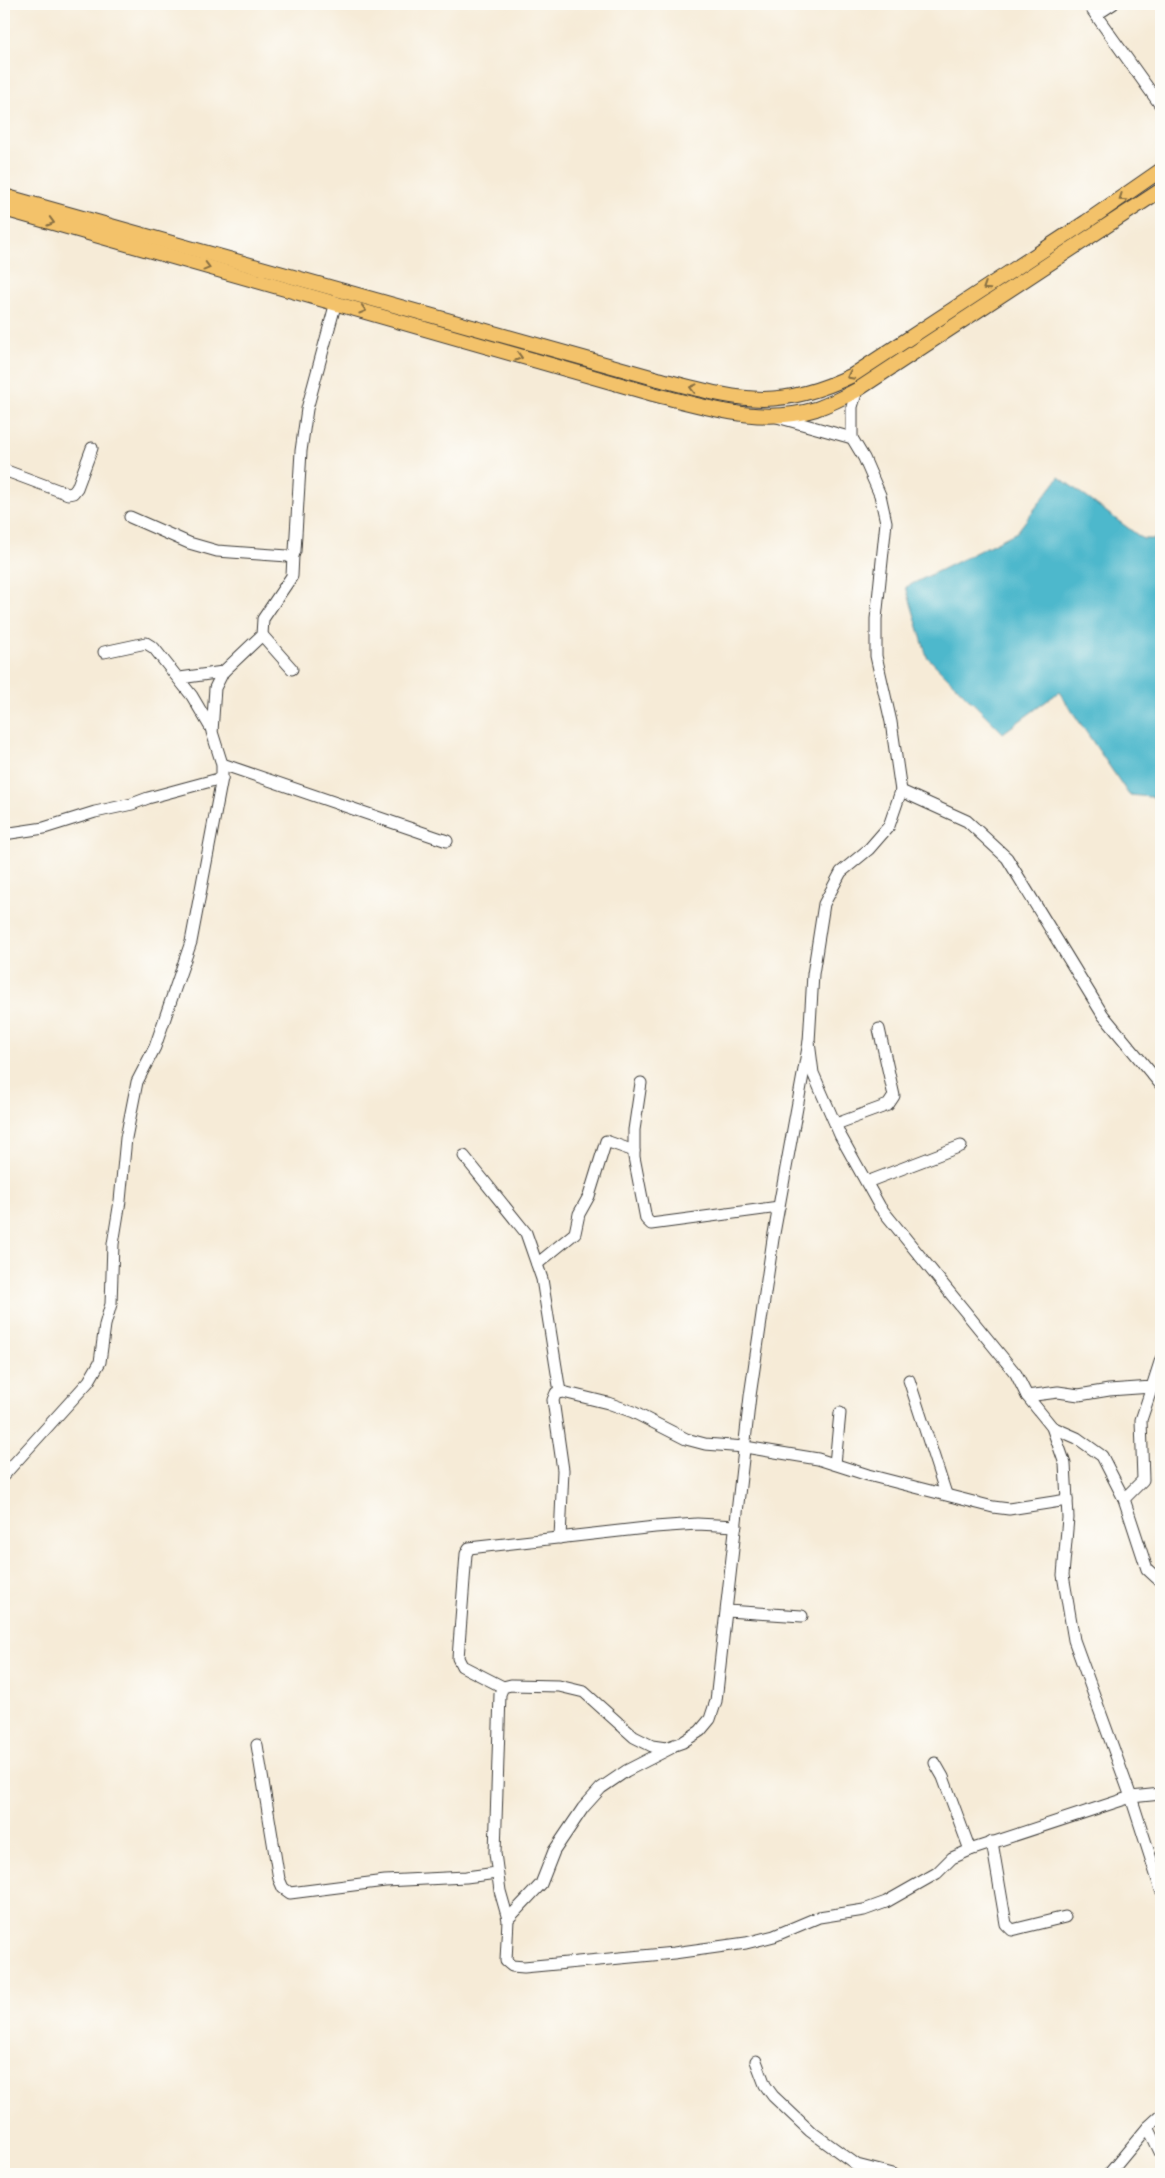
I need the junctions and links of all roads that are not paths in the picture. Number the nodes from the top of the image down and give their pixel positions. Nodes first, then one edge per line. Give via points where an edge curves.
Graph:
1 (1088, 4) edge
2 (1113, 4) edge
3 (1096, 15) junction
4 (1161, 106) edge
5 (1161, 170) edge
6 (1161, 190) edge
7 (4, 196) edge
8 (4, 209) edge
9 (158, 246) junction
10 (336, 302) junction
11 (658, 379) junction
12 (857, 390) junction
13 (653, 394) junction
14 (771, 416) junction
15 (852, 438) junction
16 (92, 448) dead end
17 (4, 470) edge
18 (130, 517) dead end
19 (293, 555) junction
20 (262, 635) junction
21 (104, 652) dead end
22 (292, 669) dead end
23 (223, 672) junction
24 (180, 678) junction
25 (212, 732) junction
26 (222, 764) junction
27 (222, 778) junction
28 (901, 791) junction
29 (4, 834) edge
30 (447, 841) dead end
31 (880, 1029) dead end
32 (809, 1042) junction
33 (640, 1083) dead end
34 (1161, 1085) edge
35 (836, 1124) junction
36 (961, 1146) dead end
37 (634, 1151) junction
38 (464, 1156) dead end
39 (867, 1182) junction
40 (779, 1207) junction
41 (537, 1264) junction
42 (1161, 1360) edge
43 (909, 1380) dead end
44 (1152, 1387) junction
45 (560, 1392) junction
46 (1027, 1396) junction
47 (840, 1413) dead end
48 (1052, 1427) junction
49 (745, 1447) junction
50 (835, 1464) junction
51 (4, 1475) edge
52 (946, 1494) junction
53 (1124, 1499) junction
54 (1067, 1500) junction
55 (736, 1526) junction
56 (560, 1538) junction
57 (1161, 1582) edge
58 (726, 1611) junction
59 (802, 1616) dead end
60 (503, 1687) junction
61 (683, 1742) junction
62 (257, 1745) dead end
63 (935, 1763) dead end
64 (1161, 1794) edge
65 (1131, 1797) junction
66 (992, 1842) junction
67 (970, 1850) junction
68 (497, 1873) junction
69 (1161, 1890) edge
70 (1065, 1917) dead end
71 (508, 1919) junction
72 (756, 2061) dead end
73 (1161, 2115) edge
74 (1148, 2127) junction
75 (1161, 2154) edge
76 (892, 2174) edge
77 (1109, 2174) edge

1 - 3 street
2 - 3 street
3 - 4 street
5 -> 11 main road via 861,370 829,387 806,394 761,400 736,399
6 - 12 main road
7 - 9 main road
8 -> 9 main road
9 -> 10 main road
9 - 11 main road
10 -> 13 main road
10 - 19 street via 307,409
11 - 13 main road
12 - 14 main road via 814,409
12 - 15 street via 852,407
13 - 14 main road via 733,413
14 - 15 street
15 - 28 street via 880,495 886,522 876,620 876,656 891,722
16 - 17 street via 73,493 68,494
18 - 19 street via 217,551
19 - 20 street via 292,576 263,619
20 - 22 street
20 - 23 street
21 - 24 street via 146,643
23 - 24 street
23 - 25 street via 215,688
24 - 25 street
25 - 26 street
26 - 27 street
26 - 30 street
27 - 29 street via 44,828
27 - 51 street via 191,942 155,1047 138,1082 126,1138 113,1244 111,1304 100,1362 89,1381
28 - 32 street via 889,826 841,872 824,904 813,974
28 - 34 street via 967,821 1007,858 1104,1015
31 - 35 street via 894,1096 888,1105
32 - 35 street via 813,1073
32 - 40 street
33 - 37 street
35 - 39 street
36 - 39 street
37 - 40 street via 639,1190 646,1219 651,1224
37 - 41 street via 606,1141 575,1233
38 - 41 street via 526,1233
39 - 46 street via 880,1207 1016,1374
40 - 49 street
41 - 45 street
42 - 44 street
43 - 52 street
44 - 46 street via 1079,1395 1058,1392
44 - 53 street via 1141,1420 1143,1480
45 - 49 street via 633,1412 686,1439
45 - 56 street via 553,1400 562,1470
46 - 48 street
47 - 50 street
48 - 53 street via 1077,1438 1102,1456
48 - 54 street via 1065,1464
49 - 50 street
49 - 55 street
50 - 52 street
52 - 54 street via 1008,1509
53 - 57 street via 1148,1569
54 - 65 street via 1063,1575 1074,1640
55 - 56 street via 697,1524
55 - 58 street
56 - 60 street via 469,1548 466,1554 458,1658 462,1666
58 - 59 street
58 - 61 street via 716,1701 710,1719 700,1732
60 - 61 street via 559,1686 584,1692 634,1737 652,1746 666,1748
60 - 68 street via 500,1694 495,1826
61 - 71 street via 601,1788 554,1851 541,1884
62 - 68 street via 279,1879 290,1893 385,1881
63 - 67 street
64 - 65 street
65 - 66 street
65 - 69 street
66 - 67 street
66 - 70 street via 1006,1924 1012,1930 1020,1930
67 - 71 street via 952,1858 937,1873 886,1902 864,1910 819,1917 774,1936 746,1943 674,1953 512,1966 506,1961
68 - 71 street
72 - 76 street via 773,2096 810,2131 857,2165
73 - 74 street
74 - 75 street
74 - 77 street

